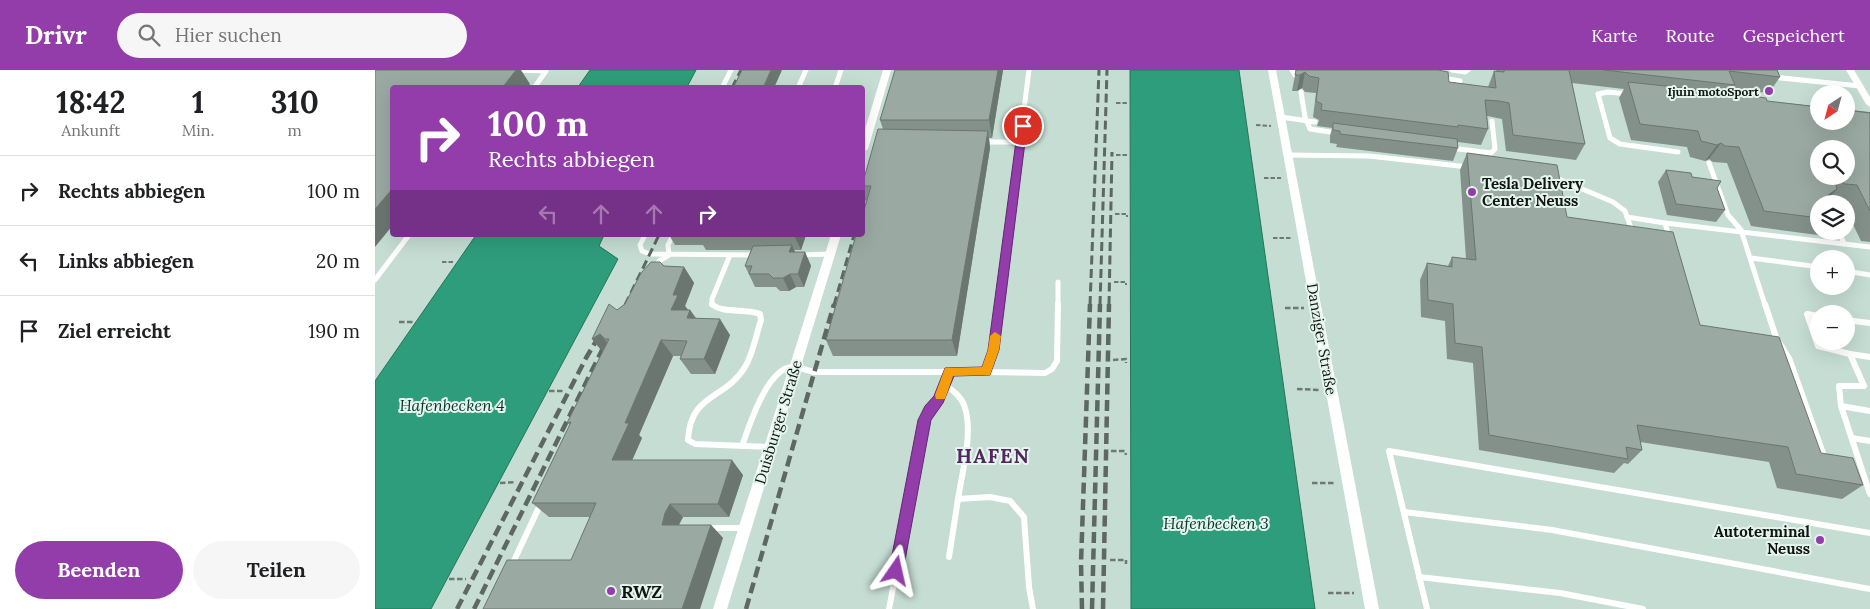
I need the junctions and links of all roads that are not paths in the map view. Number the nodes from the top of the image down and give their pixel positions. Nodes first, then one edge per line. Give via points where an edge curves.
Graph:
1 (507, 70) edge
2 (731, 70) edge
3 (806, 70) edge
4 (841, 70) edge
5 (887, 70) edge
6 (1029, 70) edge
7 (1272, 70) edge
8 (1452, 70) edge
9 (1468, 70) edge
10 (1850, 70) edge
11 (1434, 77) edge
12 (1769, 77) edge
13 (1461, 81) dead end
14 (535, 85) edge
15 (724, 85) edge
16 (800, 85) edge
17 (836, 85) edge
18 (1860, 86) junction
19 (1301, 92) dead end
20 (1637, 95) edge
21 (1870, 104) edge
22 (1277, 121) junction
23 (1307, 121) junction
24 (1492, 121) dead end
25 (1315, 122) dead end
26 (1347, 134) edge
27 (972, 142) edge
28 (1020, 142) junction
29 (866, 145) edge
30 (1443, 147) edge
31 (1678, 152) dead end
32 (1288, 155) junction
33 (1709, 163) dead end
34 (1475, 168) edge
35 (1552, 176) edge
36 (1627, 217) junction
37 (1665, 223) junction
38 (1741, 230) junction
39 (1634, 236) edge
40 (407, 237) edge
41 (644, 237) edge
42 (672, 237) edge
43 (835, 237) edge
44 (1842, 240) edge
45 (1670, 242) edge
46 (1844, 244) junction
47 (1870, 247) edge
48 (830, 254) junction
49 (669, 255) junction
50 (730, 255) junction
51 (766, 255) edge
52 (793, 255) edge
53 (1751, 258) junction
54 (1810, 266) edge
55 (655, 270) edge
56 (1855, 272) edge
57 (1870, 274) edge
58 (375, 280) edge
59 (1058, 282) dead end
60 (1855, 322) edge
61 (1870, 324) edge
62 (1768, 338) edge
63 (1777, 340) junction
64 (1834, 350) edge
65 (1850, 354) junction
66 (1870, 356) edge
67 (795, 367) junction
68 (949, 371) junction
69 (986, 372) junction
70 (945, 385) junction
71 (1867, 387) edge
72 (1841, 406) junction
73 (1870, 411) edge
74 (1852, 438) junction
75 (1870, 441) edge
76 (742, 446) junction
77 (770, 447) junction
78 (1827, 463) edge
79 (1870, 494) edge
80 (545, 495) edge
81 (958, 499) junction
82 (1404, 512) junction
83 (701, 528) edge
84 (745, 528) junction
85 (1870, 533) edge
86 (949, 557) dead end
87 (507, 574) edge
88 (1419, 577) junction
89 (1870, 589) edge
90 (720, 609) edge
91 (889, 609) edge
92 (1033, 609) edge
93 (1372, 609) edge
94 (1427, 609) edge
95 (1643, 609) edge

1 - 14 lane via 546,71
2 - 15 lane
3 - 16 lane
4 - 17 lane
5 - 29 street
6 - 28 lane
7 - 22 street, Danziger Straße
8 - 9 lane
10 - 18 street
11 - 13 lane
12 - 18 lane
18 - 21 street
19 - 23 lane
20 - 31 lane via 1598,94 1610,138 1620,144
22 - 23 lane
22 - 32 street, Danziger Straße
23 - 25 lane
23 - 26 lane via 1311,129
24 - 30 lane via 1495,149 1491,153
27 - 28 lane
28 - 69 lane via 993,350
32 - 34 lane via 1369,156
32 - 93 street, Danziger Straße
33 - 38 lane via 1728,215
35 - 36 lane via 1613,202 1625,211
36 - 37 lane
36 - 39 lane
37 - 38 lane
37 - 45 lane
38 - 46 lane
38 - 53 lane
40 - 58 lane
41 - 49 lane via 640,245 642,251
42 - 49 lane via 668,245
43 - 48 street, Duisburger Straße
44 - 46 lane
46 - 47 lane
48 - 52 lane
48 - 67 street, Duisburger Straße
49 - 50 lane
49 - 55 lane via 659,261
50 - 51 lane
50 - 76 lane via 712,305 718,309 753,310 760,314 761,320 745,368 705,400 687,430 689,440 695,444
53 - 54 lane
53 - 63 lane
56 - 57 lane
59 - 69 lane via 1057,361 1052,369 1045,373
60 - 61 lane
62 - 63 lane
63 - 78 lane via 1789,358
64 - 65 lane
65 - 66 lane
65 - 71 lane
67 - 68 lane via 814,372
67 - 76 lane via 777,373
67 - 77 street, Duisburger Straße
68 - 69 lane
68 - 70 lane
70 - 81 lane via 959,396 967,422
70 - 91 lane via 925,420
71 - 72 lane via 1839,386
72 - 73 lane
72 - 74 lane
74 - 75 lane
74 - 79 lane
76 - 77 lane
77 - 84 street, Duisburger Straße
80 - 87 lane
81 - 86 lane
81 - 92 lane via 990,497 1010,501 1024,517
82 - 85 lane via 1389,451
82 - 88 lane
82 - 89 lane via 1552,530
83 - 84 lane
84 - 90 street, Duisburger Straße
88 - 94 lane
88 - 95 lane via 1560,593

